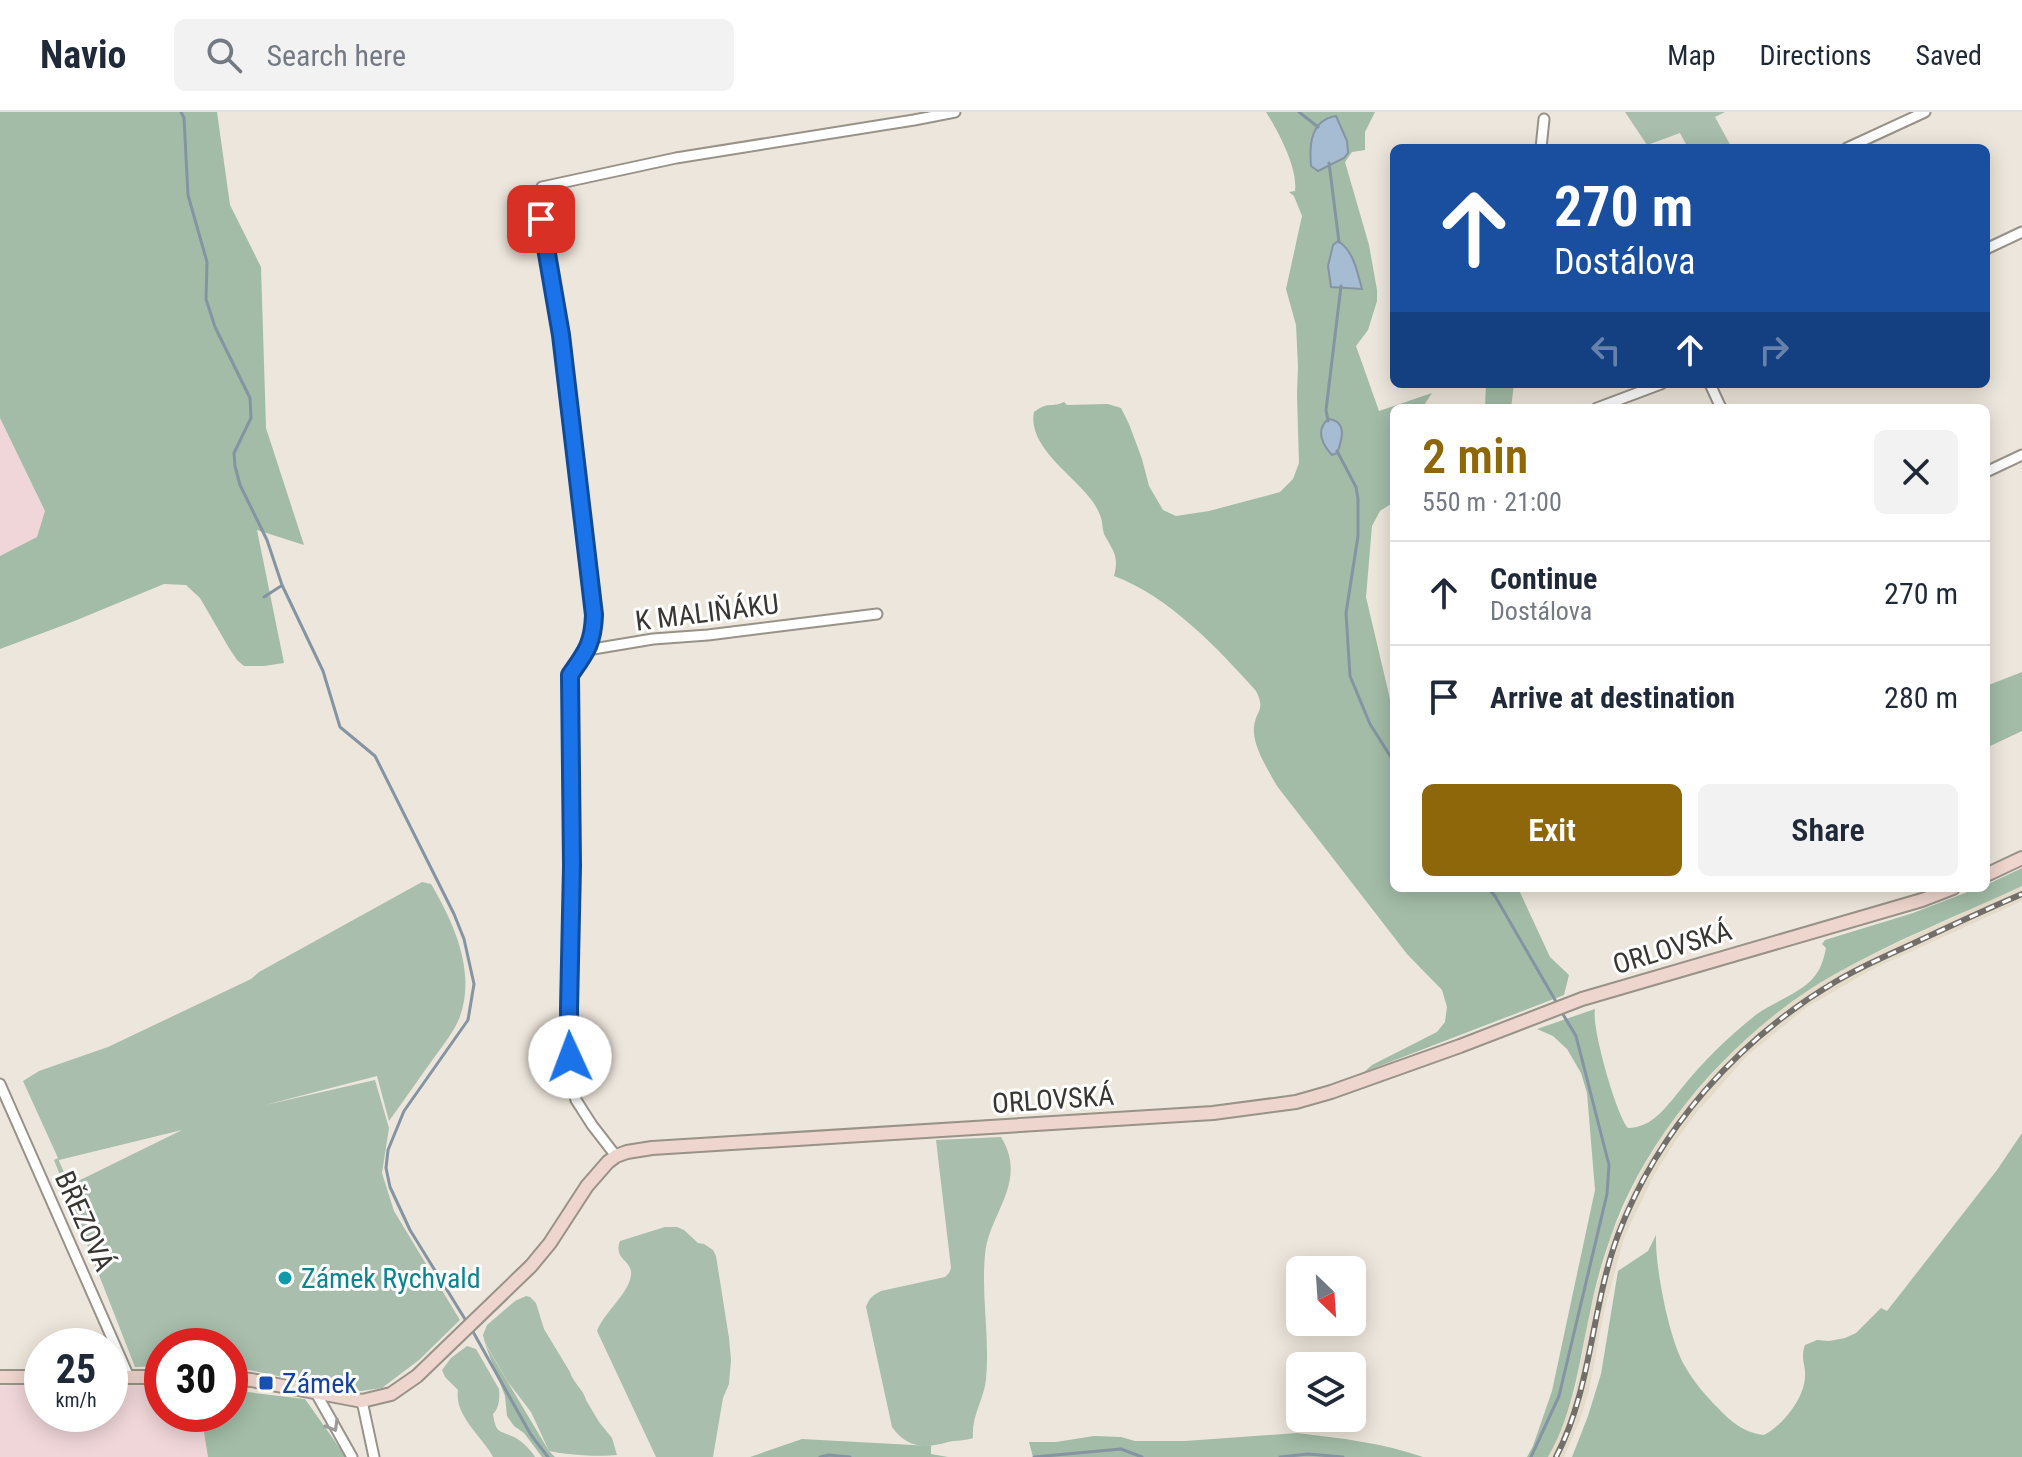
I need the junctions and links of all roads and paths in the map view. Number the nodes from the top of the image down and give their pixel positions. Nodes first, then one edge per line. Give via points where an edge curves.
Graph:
1 (955, 112) edge
2 (1925, 112) edge
3 (1544, 119) dead end
4 (1541, 144) edge
5 (1856, 144) edge
6 (2022, 232) edge
7 (1990, 247) edge
8 (1650, 388) edge
9 (1608, 404) edge
10 (2022, 455) edge
11 (1990, 470) edge
12 (877, 614) dead end
13 (587, 650) junction
14 (2022, 858) edge
15 (1990, 873) edge
16 (1943, 892) edge
17 (0, 1084) edge
18 (616, 1156) junction
19 (0, 1377) edge
20 (24, 1377) edge
21 (129, 1377) joint
22 (144, 1377) edge
23 (248, 1380) edge
24 (316, 1393) junction
25 (362, 1401) junction
26 (352, 1457) edge
27 (374, 1457) edge

1 - 13 street via 676,158 542,187 541,219 561,335 594,615
2 - 5 street
3 - 4 street
6 - 7 street
8 - 9 street
10 - 11 street
12 - 13 street, K MALIŇÁKU
13 - 18 street via 570,675 571,1081 576,1100
14 - 15 main road
16 - 18 main road, ORLOVSKÁ via 1566,1004 1296,1102 652,1148
17 - 21 street, BŘEZOVÁ
18 - 25 main road via 587,1186 531,1266 475,1321 399,1389
19 - 20 main road
21 - 22 main road
23 - 24 main road
24 - 25 main road
24 -> 26 street
25 - 27 street

